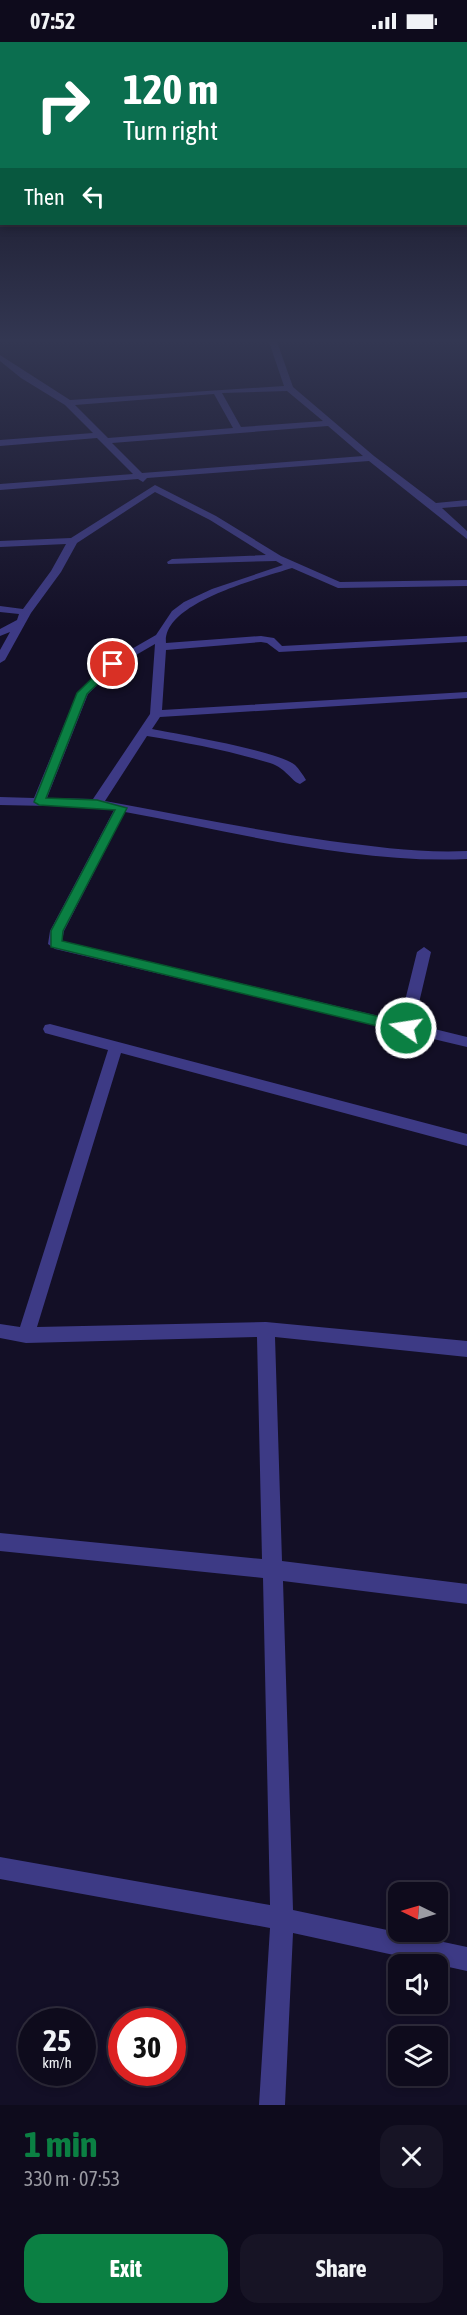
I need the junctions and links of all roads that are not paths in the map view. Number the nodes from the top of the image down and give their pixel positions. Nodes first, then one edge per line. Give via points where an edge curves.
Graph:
1 (99, 435) edge
2 (148, 435) edge
3 (345, 435) edge
4 (102, 438) junction
5 (0, 443) edge
6 (371, 458) junction
7 (140, 476) junction
8 (0, 487) edge
9 (155, 488) junction
10 (467, 503) edge
11 (434, 506) junction
12 (465, 532) edge
13 (73, 541) junction
14 (0, 544) edge
15 (277, 558) junction
16 (172, 562) dead end
17 (292, 565) junction
18 (467, 583) edge
19 (0, 609) edge
20 (24, 617) junction
21 (0, 633) edge
22 (467, 639) edge
23 (160, 642) junction
24 (0, 660) edge
25 (467, 695) edge
26 (156, 714) junction
27 (146, 732) junction
28 (300, 780) dead end
29 (0, 801) edge
30 (39, 802) junction
31 (97, 803) junction
32 (121, 808) junction
33 (467, 855) edge
34 (424, 952) dead end
35 (406, 1028) junction
36 (50, 1029) dead end
37 (467, 1042) edge
38 (116, 1047) junction
39 (467, 1140) edge
40 (267, 1329) junction
41 (0, 1331) edge
42 (26, 1335) junction
43 (467, 1349) edge
44 (0, 1542) edge
45 (274, 1570) junction
46 (467, 1594) edge
47 (0, 1868) edge
48 (282, 1919) junction
49 (467, 1959) edge
50 (272, 2105) edge

1 - 4 street
2 - 4 street
3 - 6 street
4 - 5 street
4 - 7 street
6 - 7 street
6 - 11 street
7 - 8 street
7 - 9 street
9 - 13 street
9 - 15 street
10 - 11 street
11 - 12 street
13 - 14 street
13 - 20 street
15 - 16 street
15 - 17 street
17 - 18 street via 338,585
17 - 23 street via 188,604 179,610
19 - 20 street
20 - 21 street
20 - 24 street
22 - 23 street via 279,649 270,640 261,639
23 - 26 street
23 - 30 street via 113,664 82,693
25 - 26 street
26 - 27 street
27 - 28 street via 276,761 290,767
27 - 31 street
29 - 30 street
30 - 31 street
31 - 32 street
32 - 33 street via 389,854
32 - 35 street via 57,931 55,944
34 - 35 street
35 - 37 street
36 - 38 street
38 - 39 street
38 - 42 street
40 - 42 street
40 - 43 street
40 - 45 street
41 - 42 street
44 - 45 street
45 - 46 street
45 - 48 street
47 - 48 street
48 - 49 street
48 - 50 street

